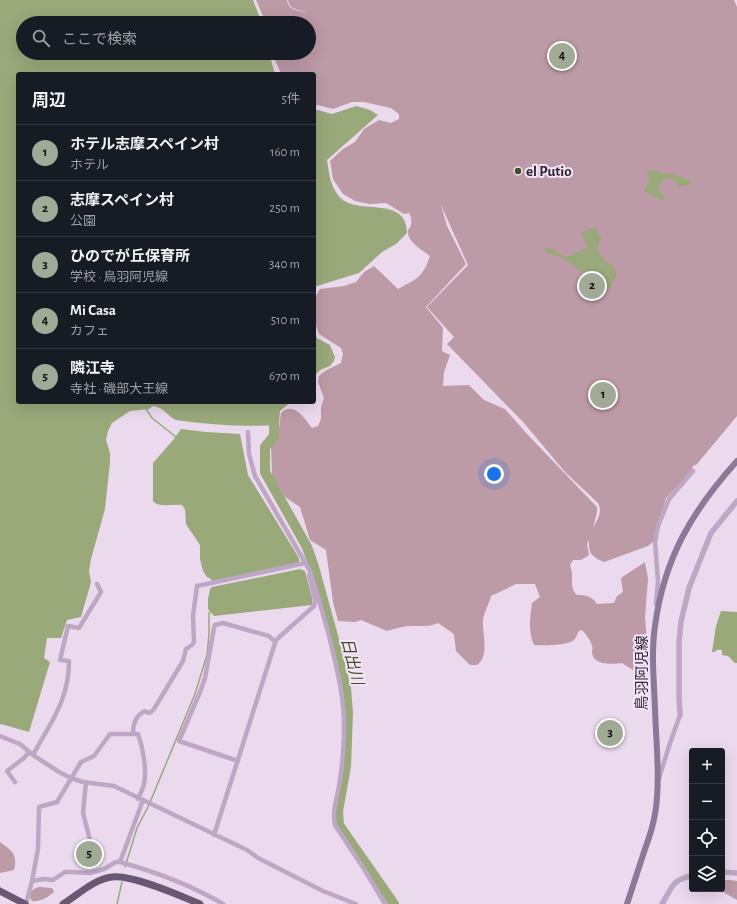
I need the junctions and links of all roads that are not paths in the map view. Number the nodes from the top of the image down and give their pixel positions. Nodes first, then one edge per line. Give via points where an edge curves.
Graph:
1 (248, 432) dead end
2 (737, 461) edge
3 (693, 471) dead end
4 (737, 501) edge
5 (305, 563) junction
6 (97, 584) dead end
7 (655, 627) junction
8 (275, 642) junction
9 (680, 715) joint
10 (133, 734) junction
11 (0, 736) edge
12 (31, 753) junction
13 (238, 761) junction
14 (71, 778) junction
15 (15, 782) dead end
16 (86, 782) junction
17 (658, 783) junction
18 (141, 800) junction
19 (214, 834) junction
20 (90, 840) dead end
21 (120, 862) junction
22 (725, 872) edge
23 (737, 873) edge
24 (689, 876) edge
25 (32, 881) junction
26 (0, 891) edge
27 (26, 904) edge
28 (63, 904) edge
29 (200, 904) edge
30 (224, 904) edge
31 (356, 904) edge
32 (384, 904) edge
33 (627, 904) edge
34 (662, 904) edge

1 - 5 street via 249,454 255,476
2 - 7 main road, 鳥羽阿児線 via 720,480 683,534 662,586
3 - 7 street via 669,499 658,526 655,542 658,581
4 - 9 street via 711,533 688,588 679,642
5 - 8 street via 314,594 314,606
5 - 10 street via 197,586 193,616 194,642 186,649 183,661 154,709 148,713 145,710 138,715
5 - 32 street via 316,587 344,707 344,738 334,809 335,825
6 - 12 street via 101,592 79,628 68,626 60,660 69,661 67,686 60,706
7 - 17 main road, 鳥羽阿児線 via 653,667
8 - 13 street
8 - 13 street via 269,636 223,623 214,628 200,692 179,741
9 - 17 street
10 - 14 street via 110,734 94,756 81,762
10 - 18 street via 138,734 142,747 144,783
11 - 12 street via 20,744
12 - 14 street
12 - 15 street via 7,771
13 - 19 street
14 - 16 street
14 - 25 street via 57,802 39,807 38,849
16 - 18 street via 114,786
16 - 20 street via 82,814
17 - 33 main road, 鳥羽阿児線 via 652,828
18 - 19 street
18 - 21 street
19 - 31 street via 258,858
21 - 25 street via 90,873 71,872 53,880
21 - 30 street via 183,883
22 - 23 street
24 - 34 street via 680,878 672,886
25 - 27 street
26 - 27 main road
28 - 29 main road via 98,881 112,876 129,878

